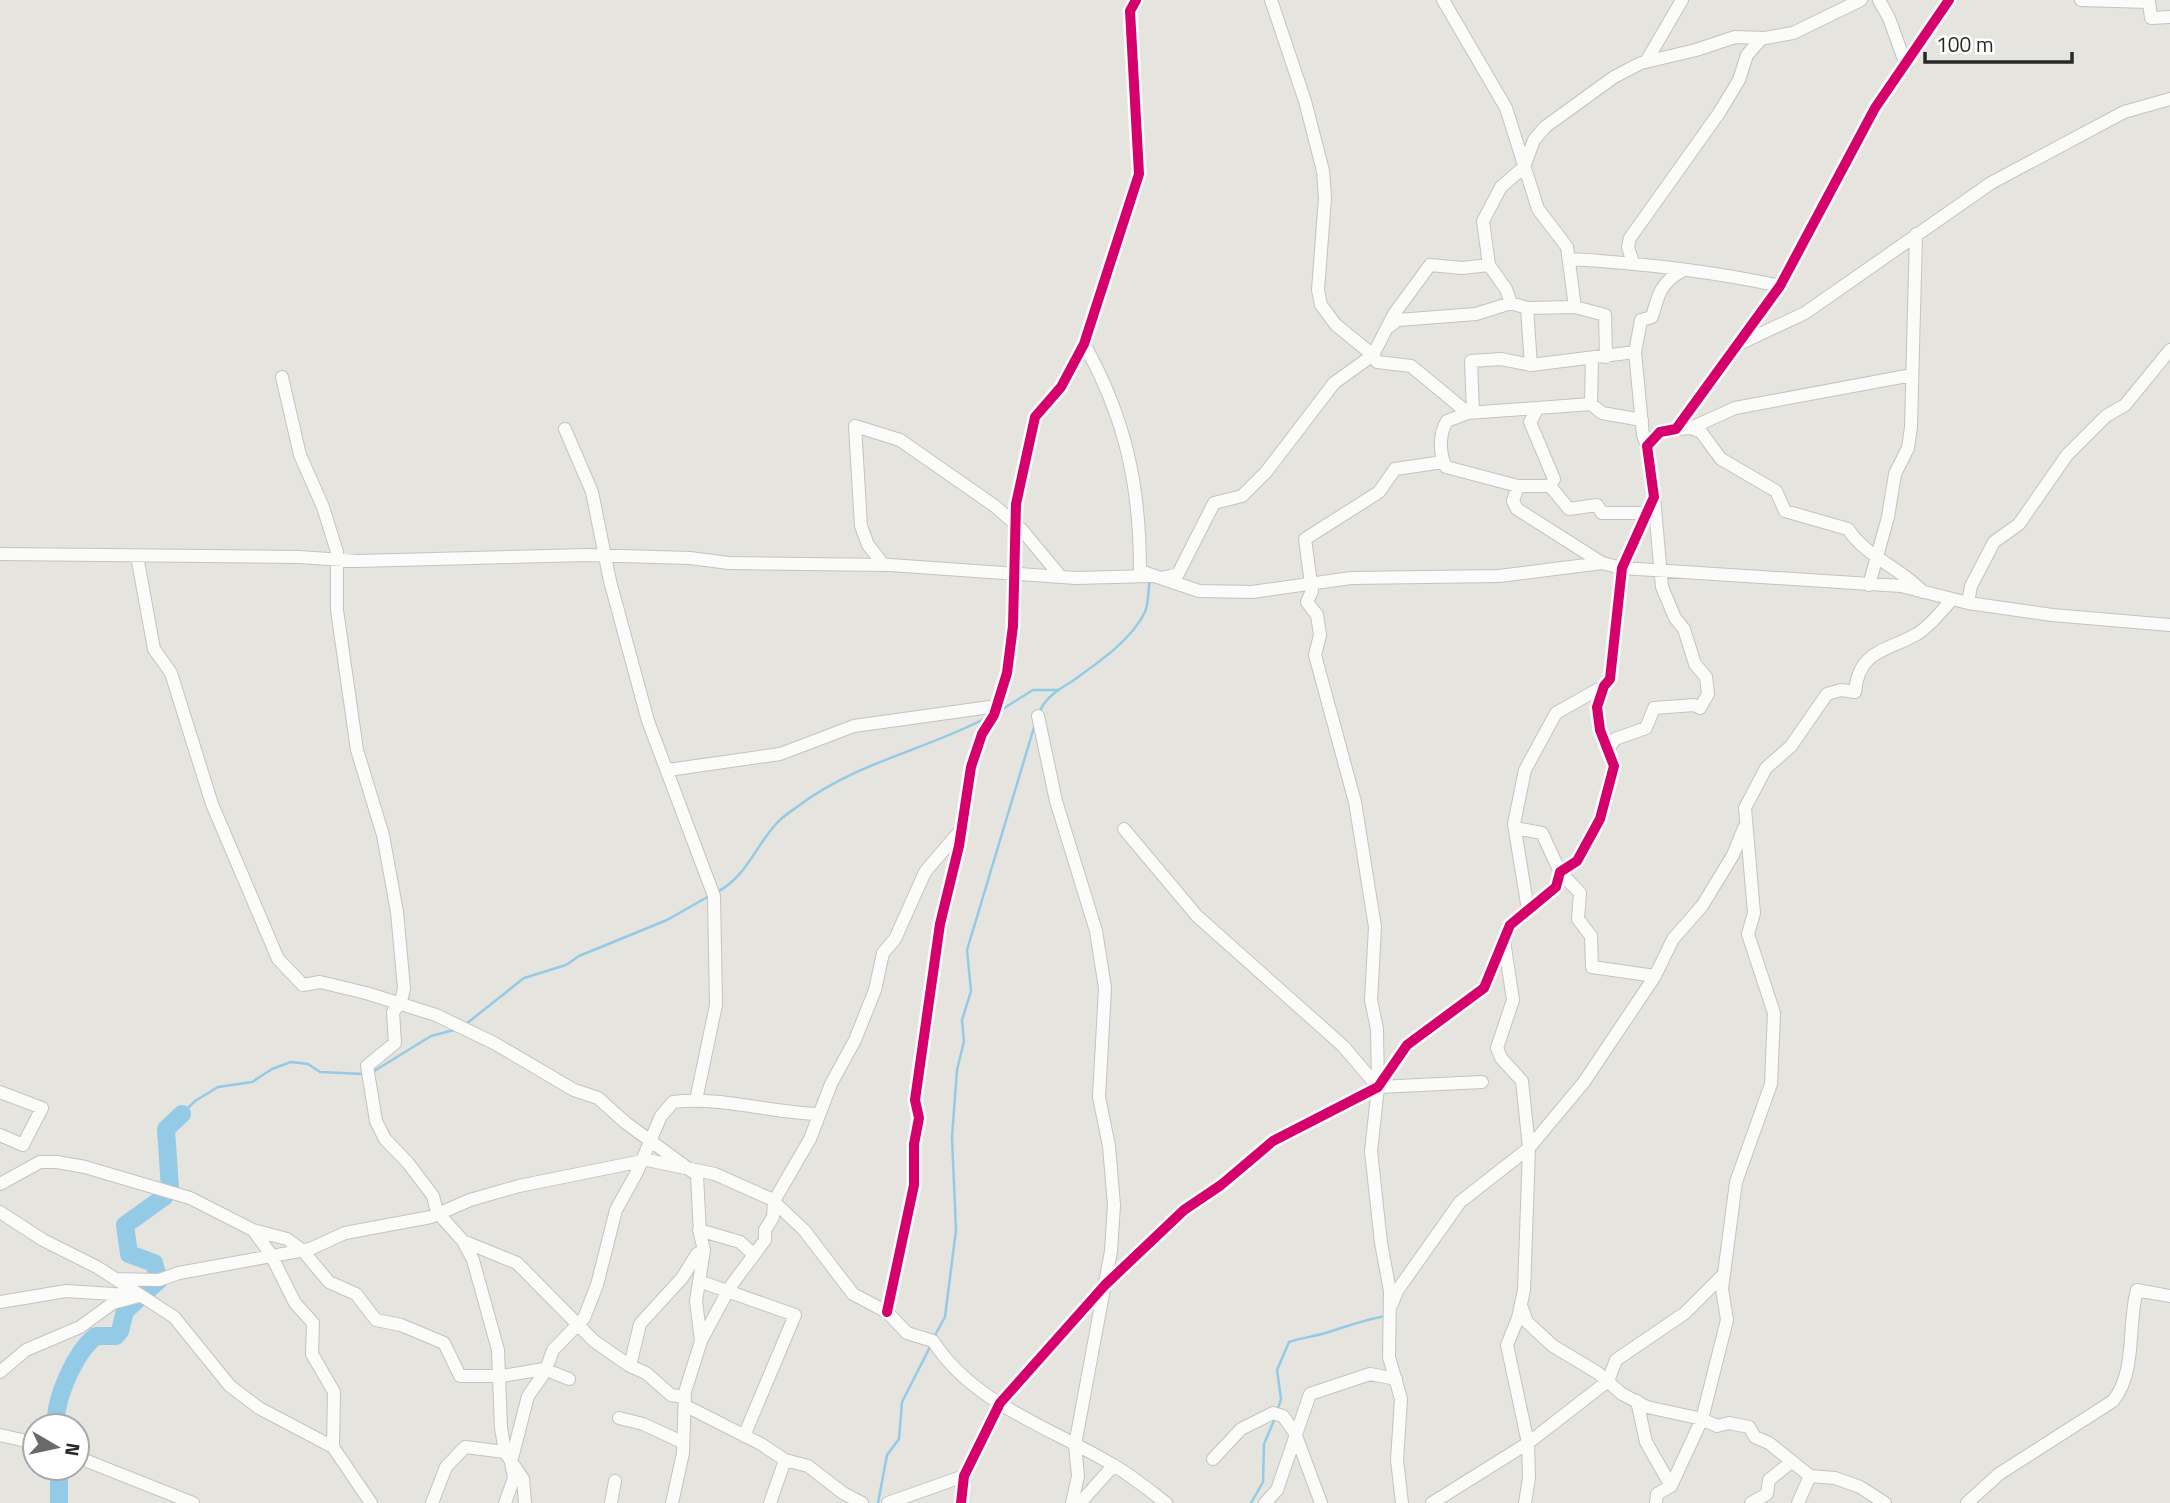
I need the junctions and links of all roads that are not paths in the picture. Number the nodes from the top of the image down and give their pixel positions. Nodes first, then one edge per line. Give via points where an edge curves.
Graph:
1 (1136, 0) edge
2 (1272, 0) edge
3 (1443, 0) edge
4 (1682, 0) edge
5 (1861, 0) edge
6 (1879, 0) edge
7 (1949, 0) edge
8 (2081, 0) edge
9 (2170, 17) edge
10 (1762, 38) junction
11 (1647, 60) junction
12 (1906, 65) junction
13 (2170, 99) edge
14 (1524, 167) junction
15 (1916, 234) junction
16 (1569, 259) junction
17 (1633, 263) junction
18 (1489, 265) junction
19 (1682, 271) junction
20 (1780, 286) junction
21 (1511, 303) junction
22 (1575, 307) junction
23 (1527, 308) junction
24 (1382, 333) junction
25 (1740, 343) junction
26 (1084, 344) junction
27 (2170, 350) edge
28 (1635, 352) junction
29 (1373, 355) junction
30 (1592, 358) junction
31 (1606, 358) junction
32 (1531, 365) junction
33 (1912, 375) junction
34 (282, 377) dead end
35 (1591, 404) junction
36 (1538, 408) junction
37 (1471, 412) junction
38 (1642, 420) junction
39 (1691, 428) junction
40 (565, 429) dead end
41 (1676, 429) junction
42 (1647, 446) junction
43 (1443, 462) junction
44 (1518, 486) junction
45 (1550, 486) junction
46 (1654, 497) junction
47 (1645, 513) junction
48 (1015, 524) junction
49 (0, 554) edge
50 (137, 556) junction
51 (606, 556) junction
52 (1876, 556) junction
53 (337, 560) junction
54 (1602, 564) junction
55 (884, 565) junction
56 (1622, 568) junction
57 (1660, 569) junction
58 (1014, 574) junction
59 (1061, 577) junction
60 (1154, 577) junction
61 (1869, 585) junction
62 (1310, 586) junction
63 (1925, 594) junction
64 (1952, 599) junction
65 (1968, 603) junction
66 (2170, 625) edge
67 (1604, 686) junction
68 (997, 706) junction
69 (1038, 716) dead end
70 (1609, 748) junction
71 (668, 770) junction
72 (1745, 825) junction
73 (1515, 828) junction
74 (1124, 829) dead end
75 (961, 830) junction
76 (1560, 872) junction
77 (1528, 910) junction
78 (1504, 940) junction
79 (1655, 976) junction
80 (401, 1002) junction
81 (1482, 1082) dead end
82 (1378, 1087) junction
83 (0, 1092) edge
84 (696, 1100) junction
85 (819, 1114) junction
86 (0, 1135) edge
87 (650, 1139) junction
88 (1529, 1148) junction
89 (641, 1161) junction
90 (683, 1167) junction
91 (0, 1184) edge
92 (774, 1201) junction
93 (0, 1212) edge
94 (438, 1214) junction
95 (253, 1230) junction
96 (699, 1230) junction
97 (463, 1241) junction
98 (704, 1250) junction
99 (303, 1251) junction
100 (753, 1254) junction
101 (272, 1256) junction
102 (1723, 1275) junction
103 (115, 1279) junction
104 (699, 1281) junction
105 (1105, 1285) junction
106 (727, 1292) junction
107 (139, 1296) junction
108 (2170, 1296) edge
109 (0, 1302) edge
110 (1521, 1305) junction
111 (1391, 1307) junction
112 (887, 1312) junction
113 (578, 1324) junction
114 (701, 1341) junction
115 (630, 1366) junction
116 (546, 1370) junction
117 (0, 1372) edge
118 (499, 1376) junction
119 (1396, 1378) junction
120 (569, 1379) dead end
121 (1608, 1381) junction
122 (1637, 1401) junction
123 (686, 1402) junction
124 (1000, 1404) junction
125 (619, 1418) dead end
126 (1702, 1419) junction
127 (1296, 1433) junction
128 (0, 1435) edge
129 (744, 1436) junction
130 (21, 1440) edge
131 (682, 1442) junction
132 (1528, 1443) junction
133 (1074, 1445) junction
134 (333, 1447) junction
135 (508, 1457) junction
136 (1213, 1459) dead end
137 (785, 1460) junction
138 (1791, 1462) junction
139 (91, 1463) edge
140 (1114, 1465) junction
141 (964, 1476) junction
142 (1810, 1476) junction
143 (615, 1481) dead end
144 (1671, 1486) junction
145 (1278, 1497) edge
146 (193, 1503) edge
147 (371, 1503) edge
148 (432, 1503) edge
149 (505, 1503) edge
150 (525, 1503) edge
151 (611, 1503) edge
152 (672, 1503) edge
153 (770, 1503) edge
154 (862, 1503) edge
155 (888, 1503) edge
156 (961, 1503) edge
157 (1072, 1503) edge
158 (1080, 1503) edge
159 (1166, 1503) edge
160 (1265, 1503) edge
161 (1321, 1503) edge
162 (1402, 1503) edge
163 (1432, 1503) edge
164 (1525, 1503) edge
165 (1656, 1503) edge
166 (1751, 1503) edge
167 (1798, 1503) edge
168 (1885, 1503) edge
169 (1967, 1503) edge

1 - 26 street via 1130,11 1139,174
2 - 29 street via 1323,171 1321,305 1336,325
3 - 14 street via 1503,103
4 - 11 street
5 - 10 street via 1802,30
6 - 12 street
7 - 12 street
8 - 9 street via 2150,2 2151,18
10 - 11 street via 1735,37 1696,51
10 - 17 street via 1745,60 1719,113 1630,238
11 - 14 street via 1614,76 1545,127 1534,140
12 - 20 street via 1844,161
13 - 15 street via 2123,112 2042,154
14 - 16 street via 1538,209 1567,247
14 - 18 street via 1501,187 1485,213 1482,235
15 - 25 street via 1805,313
15 - 33 street
16 - 17 street
16 - 22 street
17 - 19 street
18 - 21 street
18 - 24 street via 1430,265
19 - 20 street
19 - 28 street via 1660,287 1652,317 1642,319
20 - 25 street
21 - 23 street
21 - 24 street via 1476,314 1398,320
22 - 23 street
22 - 31 street via 1605,315
23 - 32 street
24 - 29 street
25 - 41 street
26 - 48 street via 1061,387 1035,417
26 - 60 street via 1124,430 1140,515 1140,571
27 - 65 street via 2125,405 2106,416 2067,455 2019,524 1994,542 1971,586
28 - 31 street
28 - 38 street
29 - 37 street via 1377,362 1411,366
29 - 60 street via 1334,383 1242,496 1214,503 1178,574
30 - 31 street
30 - 32 street
30 - 35 street
32 - 37 street via 1471,360
33 - 39 street via 1735,408
33 - 52 street via 1909,443 1895,474
34 - 53 street via 300,455 323,508
35 - 36 street
35 - 38 street via 1602,413
36 - 37 street
36 - 45 street via 1530,419 1554,479
37 - 43 street via 1446,423 1441,435
38 - 42 street
39 - 41 street
39 - 52 street via 1704,434 1721,459 1776,491 1784,511 1848,529 1856,542
40 - 51 street via 592,492
41 - 42 street via 1660,432
42 - 46 street
43 - 44 street via 1459,472
43 - 62 street via 1395,469 1379,492 1308,534
44 - 45 street
44 - 54 street via 1513,501 1517,509
45 - 47 street via 1569,509 1597,505 1602,513
46 - 47 street
46 - 57 street
47 - 56 street
48 - 55 street via 900,440 855,426 861,526 868,545
48 - 58 street
48 - 59 street
49 - 50 street
50 - 53 street
50 - 80 street via 155,649 171,673 212,804 278,958 303,985 320,982
51 - 53 street
51 - 55 street
51 - 71 street via 648,721
52 - 61 street
52 - 63 street via 1909,577
53 - 80 street via 337,610 357,750 383,835 397,912 404,988
54 - 56 street
54 - 62 street via 1499,576 1351,578
55 - 58 street
56 - 57 street
56 - 67 street via 1610,679
57 - 61 street
57 - 70 street via 1666,601 1684,629 1695,664 1706,677 1708,694 1700,708 1654,708 1646,728 1615,739
58 - 59 street
58 - 68 street via 1007,673
59 - 60 street
60 - 62 street via 1199,591
61 - 63 street via 1904,587
62 - 82 street via 1307,602 1317,615 1320,635 1315,655 1354,798 1368,871 1375,927 1371,1000 1377,1029
63 - 64 street
64 - 65 street
64 - 72 street via 1920,632 1868,657 1857,675 1855,692 1827,694 1801,735 1766,768 1745,807
65 - 66 street
67 - 70 street via 1597,708
67 - 73 street via 1560,710 1548,723 1525,770
68 - 71 street via 854,726 780,754
68 - 75 street via 971,767
69 - 105 street via 1056,801 1096,931 1105,988 1099,1097 1114,1205
70 - 76 street via 1614,766 1600,819 1577,861
71 - 84 street via 714,895 716,1004
72 - 79 street via 1734,855 1702,906 1673,939
72 - 102 street via 1754,913 1748,934 1774,1013 1773,1059 1771,1084 1736,1182
73 - 76 street via 1542,833
73 - 77 street
74 - 82 street via 1197,916 1343,1046
75 - 85 street via 925,872 895,939 883,953 860,1028
75 - 112 street via 940,924 915,1100 919,1118 914,1185
76 - 77 street via 1556,887
76 - 79 street via 1580,893 1578,919 1591,936 1592,967
77 - 78 street via 1514,920
78 - 82 street via 1484,988 1407,1045
78 - 88 street via 1513,1000 1497,1048 1522,1081
79 - 88 street via 1584,1082
80 - 87 street via 494,1043 575,1090 598,1098
80 - 94 street via 393,1012 395,1044 367,1066 371,1098 385,1139 433,1196
81 - 82 street
82 - 105 street via 1273,1141 1184,1210
82 - 111 street via 1371,1151
83 - 86 street via 42,1108 23,1144
84 - 85 street
84 - 87 street via 673,1102 660,1116
85 - 92 street
87 - 89 street
87 - 90 street
88 - 110 street
88 - 111 street via 1460,1202 1397,1291
89 - 90 street
89 - 94 street via 519,1186
89 - 113 street via 616,1210 597,1285
90 - 92 street via 715,1174
90 - 96 street via 697,1175
91 - 95 street via 40,1162 85,1167 190,1198
92 - 100 street via 765,1240
92 - 112 street via 804,1230 853,1294
93 - 103 street
94 - 97 street
94 - 99 street via 345,1233
95 - 99 street via 287,1239
95 - 101 street
96 - 98 street
96 - 100 street via 740,1241
97 - 113 street via 517,1263
97 - 118 street via 495,1332
98 - 104 street
98 - 115 street via 640,1324
99 - 101 street
99 - 118 street via 329,1282 356,1294 376,1320 444,1343 460,1376
100 - 106 street
101 - 103 street via 159,1280
101 - 134 street via 287,1290 313,1323 312,1354 334,1392
102 - 121 street via 1685,1314 1616,1360
102 - 126 street via 1727,1322
103 - 107 street
104 - 106 street
104 - 114 street via 696,1301
105 - 124 street
105 - 133 street
106 - 114 street
106 - 129 street via 795,1315
107 - 109 street via 66,1291
107 - 117 street via 113,1303 80,1327 26,1350
107 - 134 street via 174,1317 230,1386 259,1408
108 - 169 street via 2137,1290 2128,1368 2123,1388 2113,1401 1999,1474
110 - 121 street via 1527,1322 1553,1346
110 - 132 street via 1507,1349
111 - 119 street via 1389,1357
112 - 124 street via 907,1333 933,1340 948,1364
113 - 115 street
113 - 116 street via 553,1350
114 - 123 street via 687,1379
115 - 123 street
116 - 118 street
116 - 120 street
116 - 135 street via 528,1396
118 - 135 street via 500,1428
119 - 127 street via 1370,1374 1310,1394
119 - 162 street via 1401,1399 1397,1460
121 - 122 street
121 - 132 street
122 - 126 street
122 - 144 street via 1646,1442
123 - 129 street
123 - 131 street
124 - 133 street
124 - 141 street
125 - 131 street
126 - 138 street via 1717,1426 1749,1427 1755,1437
126 - 144 street
127 - 136 street via 1283,1416 1273,1413 1241,1429
127 - 145 street
127 - 161 street
128 - 130 street
129 - 137 street
131 - 152 street
132 - 163 street
132 - 164 street
133 - 140 street
133 - 157 street via 1078,1476
134 - 147 street
135 - 148 street via 465,1447 446,1466
135 - 149 street via 514,1478
135 - 150 street via 523,1479
137 - 153 street
137 - 154 street via 808,1466
138 - 142 street
138 - 166 street via 1769,1480 1768,1494
139 - 146 street
140 - 158 street
140 - 159 street
141 - 155 street
141 - 156 street
142 - 167 street
142 - 168 street via 1860,1487
143 - 151 street
144 - 165 street via 1657,1494
145 - 160 street

